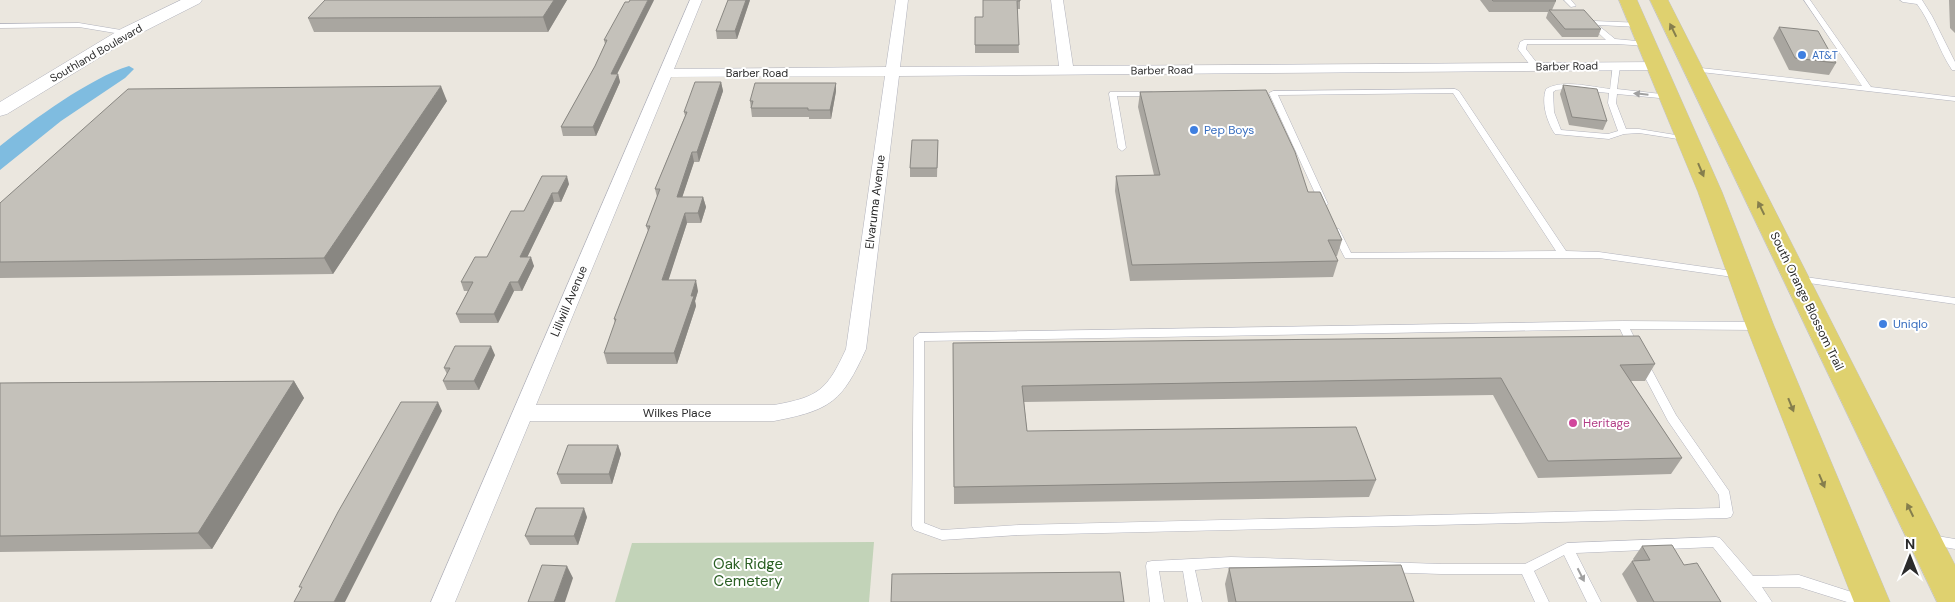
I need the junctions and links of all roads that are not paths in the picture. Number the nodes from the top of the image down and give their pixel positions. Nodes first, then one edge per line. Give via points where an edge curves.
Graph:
1 (194, 0) edge
2 (696, 0) edge
3 (902, 0) edge
4 (1057, 0) edge
5 (1567, 0) edge
6 (1628, 0) edge
7 (1659, 0) edge
8 (1807, 0) edge
9 (1903, 0) edge
10 (1918, 1) edge
11 (1573, 6) dead end
12 (0, 26) edge
13 (127, 33) junction
14 (1615, 42) junction
15 (1648, 45) junction
16 (1616, 66) junction
17 (1536, 67) junction
18 (1955, 68) edge
19 (1692, 69) junction
20 (1067, 71) junction
21 (666, 72) junction
22 (891, 72) junction
23 (1868, 89) junction
24 (1612, 90) junction
25 (1703, 90) junction
26 (1160, 94) edge
27 (1671, 97) junction
28 (1955, 99) edge
29 (0, 110) edge
30 (1623, 132) junction
31 (1688, 139) junction
32 (1122, 148) dead end
33 (1562, 254) junction
34 (1741, 275) junction
35 (1797, 279) junction
36 (1955, 301) edge
37 (1623, 325) junction
38 (1760, 326) junction
39 (829, 397) joint
40 (522, 413) junction
41 (1924, 539) junction
42 (1955, 544) edge
43 (1567, 548) junction
44 (1188, 564) junction
45 (1526, 569) junction
46 (1750, 582) junction
47 (1955, 601) edge
48 (443, 602) edge
49 (1157, 602) edge
50 (1195, 602) edge
51 (1542, 602) edge
52 (1594, 602) edge
53 (1765, 602) edge
54 (1865, 602) edge
55 (1872, 602) edge

1 - 13 street, Southland Boulevard
2 - 21 street, Lillwill Avenue
3 - 22 street, Elvaruma Avenue
4 - 20 street
5 - 11 lane
6 - 15 main road
19 -> 7 main road, South Orange Blossom Trail
8 - 23 lane
9 - 10 lane
10 - 18 lane
12 - 13 lane via 79,26
13 - 29 street, Southland Boulevard
14 - 15 lane
14 - 15 lane via 1607,39 1594,25 1597,23
14 - 17 lane via 1524,42 1522,48
15 - 16 street, Barber Road
15 - 19 main road
15 - 25 main road via 1672,70 1690,78
15 - 27 main road
16 - 17 street, Barber Road
16 - 24 lane
17 - 20 street, Barber Road
19 - 23 lane
19 - 25 main road, South Orange Blossom Trail
20 - 22 street, Barber Road
21 - 22 street, Barber Road
21 - 40 street, Lillwill Avenue
22 - 39 street, Elvaruma Avenue via 856,349 844,377
23 - 28 lane
27 -> 24 lane
24 - 30 lane via 1612,103
24 - 30 lane via 1568,87 1549,91 1555,128 1565,134 1609,136
35 -> 25 main road, South Orange Blossom Trail
26 - 32 lane via 1113,94
27 - 31 main road
30 - 31 lane via 1639,131
31 -> 34 main road
33 - 33 lane via 1455,91 1269,93 1348,256
33 - 34 lane via 1599,255
34 - 38 main road
35 - 36 lane
41 -> 35 main road, South Orange Blossom Trail
37 - 37 lane via 919,337 918,526 942,535 1020,530 1728,513 1725,494 1672,418
37 - 38 lane
38 -> 55 main road
39 - 40 street, Wilkes Place via 803,408 774,413
40 - 48 street, Lillwill Avenue
41 - 42 lane
41 - 47 main road, South Orange Blossom Trail
43 - 45 lane
43 - 46 lane via 1716,542
43 -> 52 lane
44 - 45 lane via 1231,562
44 - 49 lane via 1152,566
44 - 50 lane
45 - 51 lane
46 - 53 lane
46 - 54 lane via 1799,581

